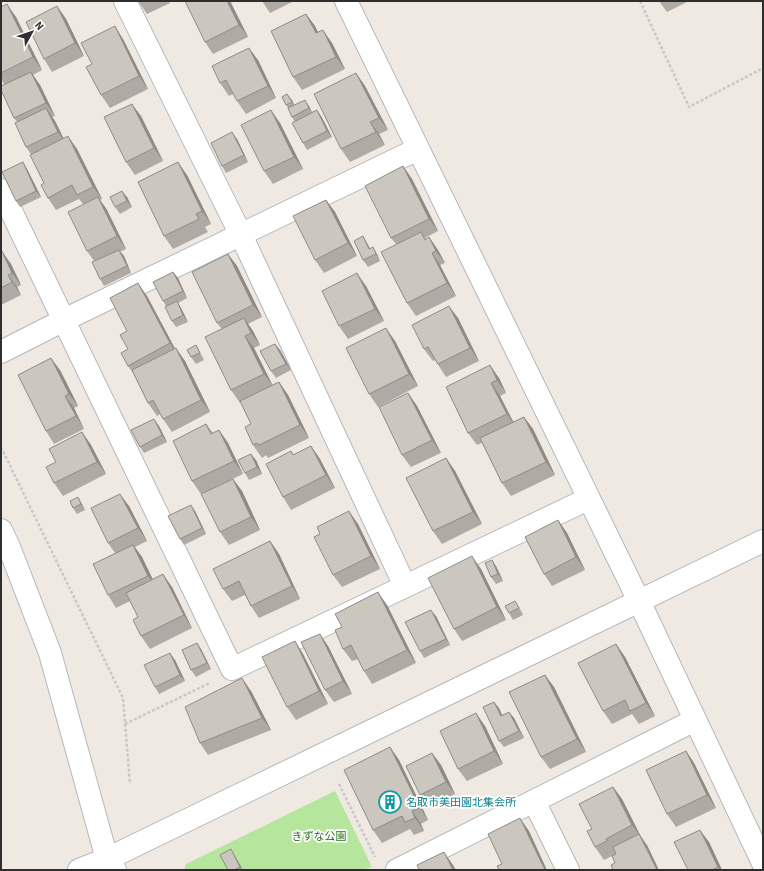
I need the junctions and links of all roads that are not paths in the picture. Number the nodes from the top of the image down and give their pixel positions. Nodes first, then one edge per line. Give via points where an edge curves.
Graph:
1 (125, 1) edge
2 (346, 1) edge
3 (418, 149) junction
4 (1, 190) edge
5 (241, 235) junction
6 (64, 320) junction
7 (1, 352) edge
8 (588, 499) junction
9 (1, 530) edge
10 (763, 541) edge
11 (405, 586) junction
12 (639, 601) junction
13 (695, 720) junction
14 (534, 801) junction
15 (763, 863) edge
16 (111, 864) edge
17 (388, 866) edge
18 (79, 870) edge
19 (568, 870) edge

1 - 5 street
2 - 3 street
3 - 5 street
3 - 8 street
4 - 6 street
5 - 6 street
5 - 11 street
6 - 7 street
6 - 11 street via 232,669
8 - 11 street
8 - 12 street
9 - 16 street via 50,653
10 - 12 street
12 - 13 street
12 - 16 street
13 - 14 street
13 - 15 street
14 - 17 street
14 - 19 street
16 - 18 street

